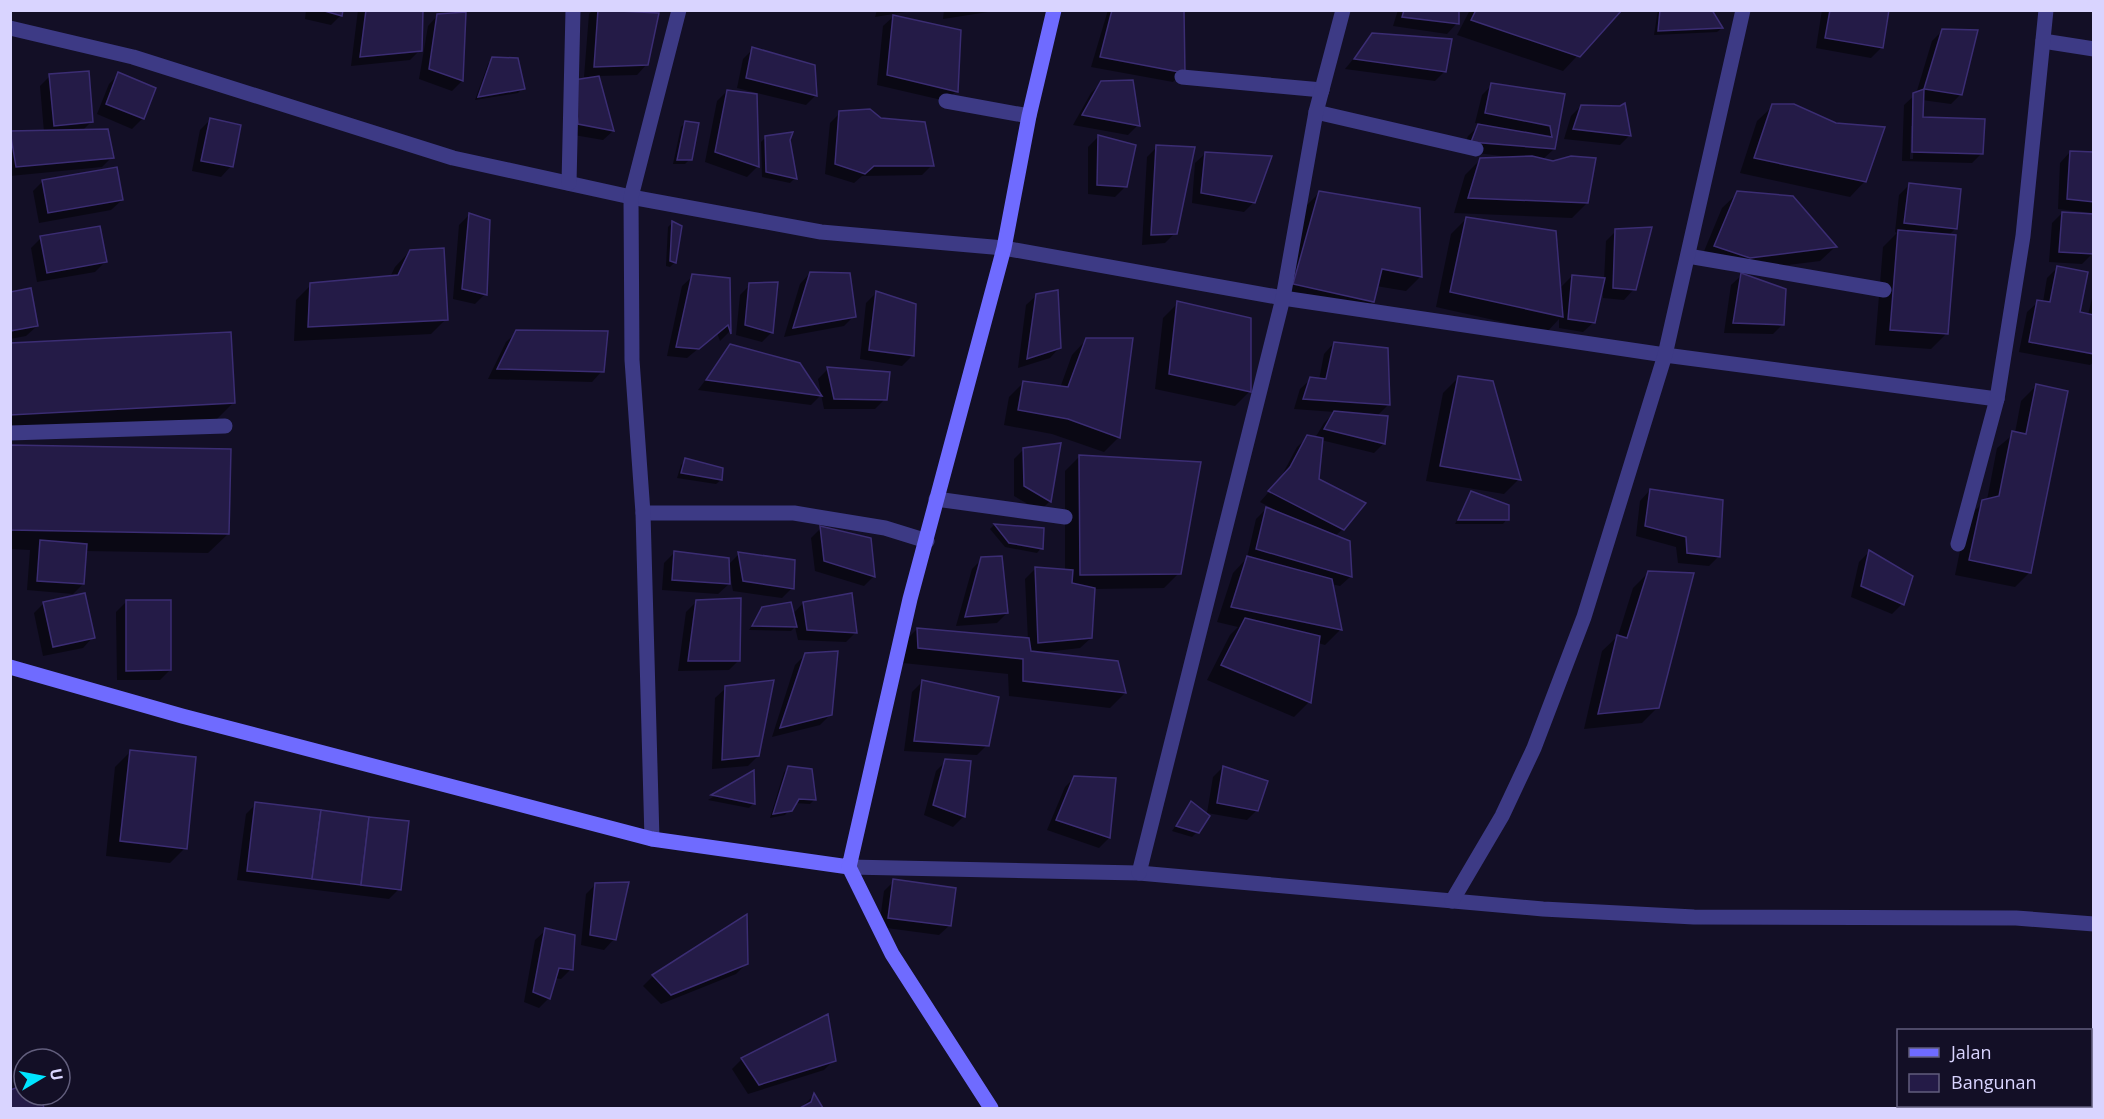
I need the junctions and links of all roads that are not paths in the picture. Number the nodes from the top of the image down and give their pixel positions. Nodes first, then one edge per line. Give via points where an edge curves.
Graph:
1 (573, 10) edge
2 (678, 10) edge
3 (1054, 10) edge
4 (1343, 10) edge
5 (1743, 10) edge
6 (2046, 10) edge
7 (10, 28) edge
8 (2043, 41) junction
9 (2094, 49) edge
10 (1182, 77) dead end
11 (1322, 90) junction
12 (946, 101) dead end
13 (1316, 112) junction
14 (1029, 116) junction
15 (1476, 148) dead end
16 (568, 183) junction
17 (631, 197) junction
18 (1004, 248) junction
19 (1688, 256) junction
20 (1884, 290) dead end
21 (1283, 297) junction
22 (1665, 355) junction
23 (1997, 399) junction
24 (225, 426) dead end
25 (10, 433) edge
26 (936, 499) junction
27 (643, 513) junction
28 (1065, 517) dead end
29 (927, 541) junction
30 (1958, 544) dead end
31 (10, 667) edge
32 (652, 839) junction
33 (849, 867) junction
34 (1139, 873) junction
35 (1452, 901) junction
36 (2094, 924) edge
37 (992, 1108) edge

1 - 16 street
2 - 17 street
3 - 14 main road
4 - 11 street
5 - 19 street
6 - 8 street
7 - 16 street via 133,57 453,158
8 - 9 street
8 - 23 street via 2023,236
10 - 11 street
11 - 13 street
12 - 14 street
13 - 15 street
13 - 21 street
14 - 18 main road
16 - 17 street
17 - 18 street via 821,232
17 - 27 street via 632,360
18 - 21 street
18 - 26 main road
19 - 20 street
19 - 22 street
21 - 22 street
21 - 34 street
22 - 23 street
22 - 35 street via 1584,617 1553,701 1502,816
23 - 30 street
24 - 25 street
26 - 28 street
26 - 29 main road
27 - 29 street via 794,513 885,528
27 - 32 street
29 - 33 main road via 910,599
31 - 32 main road
32 - 33 main road
33 - 34 street
33 - 37 main road via 892,954
34 - 35 street
35 - 36 street via 1694,917 2016,918

